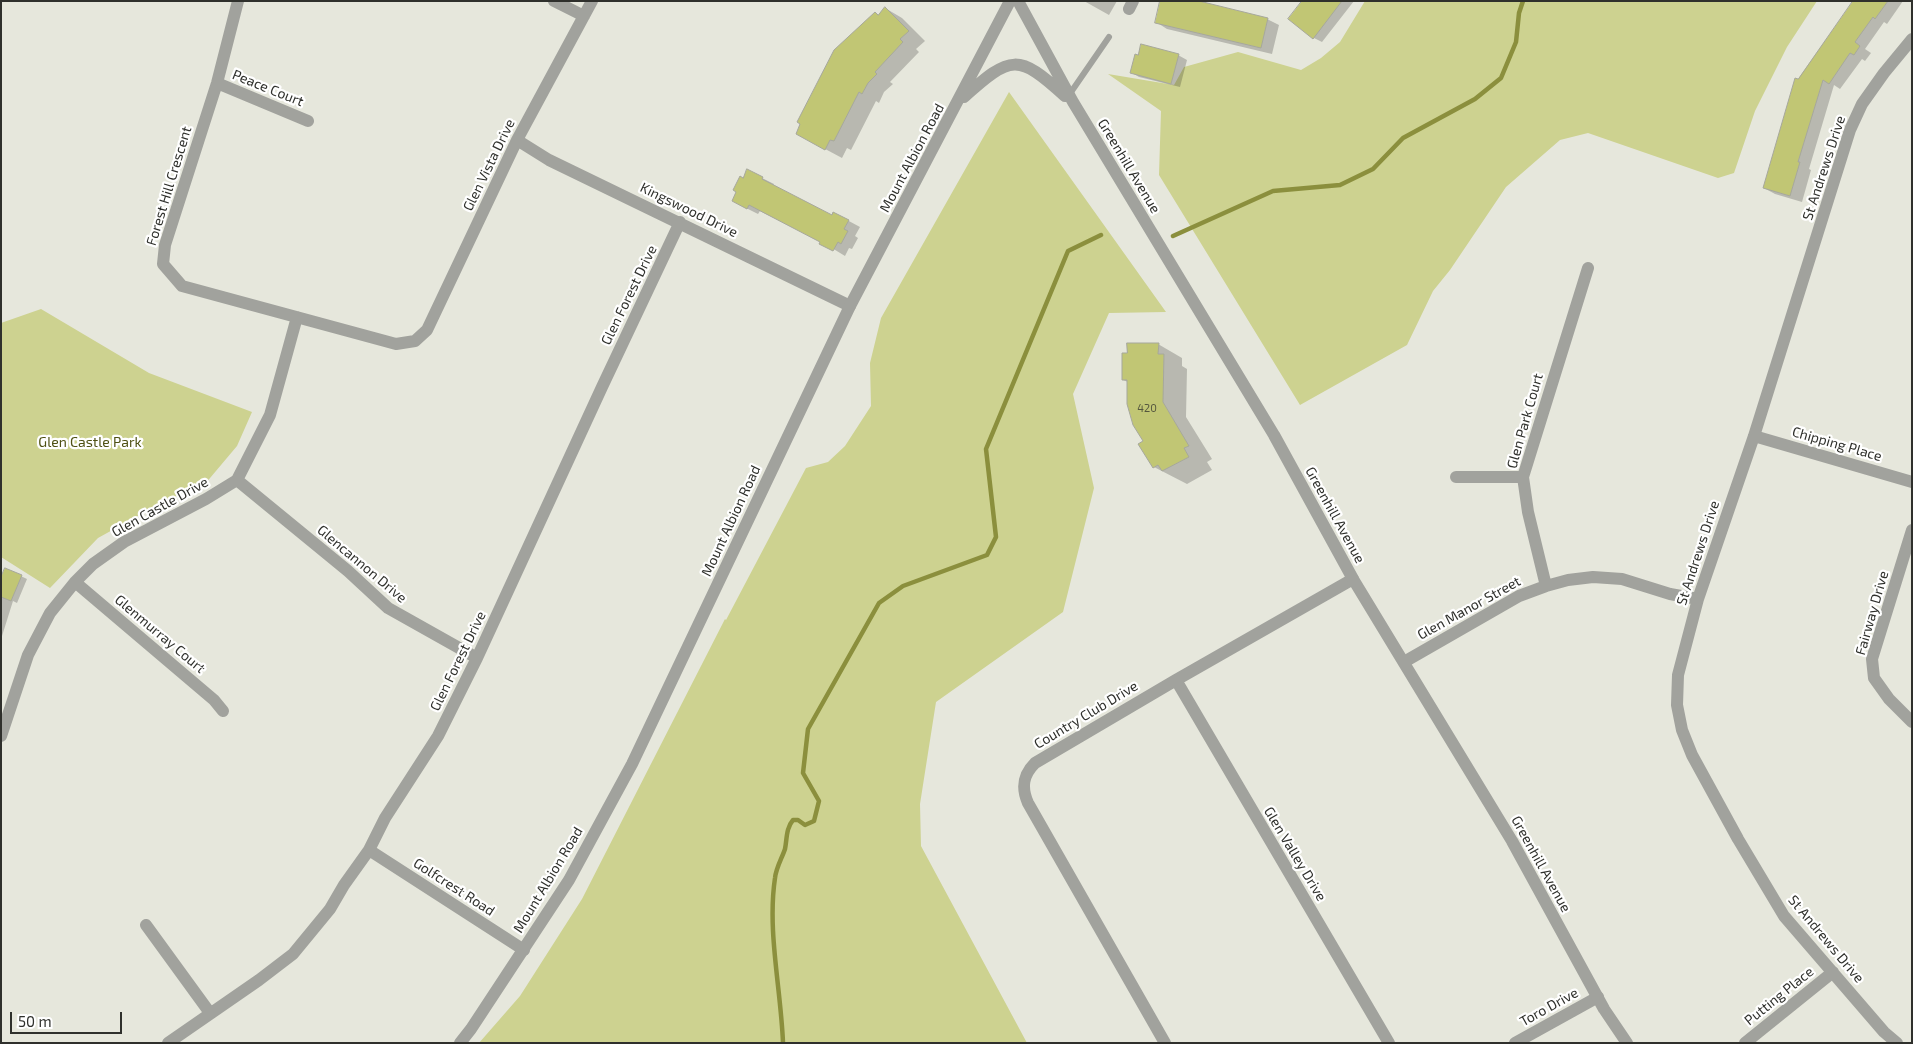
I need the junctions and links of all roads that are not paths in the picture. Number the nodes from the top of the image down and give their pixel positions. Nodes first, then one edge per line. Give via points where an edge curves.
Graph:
1 (238, 1) edge
2 (554, 1) edge
3 (592, 1) edge
4 (1010, 1) edge
5 (1018, 1) edge
6 (584, 16) junction
7 (1108, 37) dead end
8 (1912, 39) edge
9 (216, 83) junction
10 (1071, 99) junction
11 (959, 102) junction
12 (308, 121) dead end
13 (517, 140) junction
14 (680, 222) junction
15 (1588, 268) dead end
16 (850, 306) junction
17 (297, 317) junction
18 (415, 341) joint
19 (1754, 436) junction
20 (1456, 477) dead end
21 (1523, 477) junction
22 (236, 480) junction
23 (1912, 482) edge
24 (1912, 530) edge
25 (1353, 579) junction
26 (75, 582) junction
27 (1546, 586) junction
28 (1698, 598) junction
29 (477, 658) junction
30 (1404, 662) junction
31 (1176, 680) junction
32 (223, 711) dead end
33 (1912, 722) edge
34 (1, 736) edge
35 (369, 850) junction
36 (146, 925) dead end
37 (524, 950) junction
38 (1833, 972) junction
39 (1598, 997) junction
40 (210, 1013) junction
41 (168, 1043) edge
42 (460, 1043) edge
43 (1165, 1043) edge
44 (1390, 1043) edge
45 (1515, 1043) edge
46 (1626, 1043) edge
47 (1745, 1043) edge
48 (1897, 1043) edge

1 - 9 street, Forest Hill Crescent
2 - 6 street
3 - 6 street, Glen Vista Drive
4 - 11 street, Mount Albion Road
5 - 10 street, Greenhill Avenue
6 - 13 street, Glen Vista Drive
7 - 10 lane
8 - 19 street, St Andrews Drive via 1862,104 1850,130
9 - 12 street, Peace Court
9 - 17 street, Forest Hill Crescent via 165,245 163,264 182,286
10 - 11 street via 1028,66 1012,64 989,74
10 - 25 street, Greenhill Avenue via 1274,435
11 - 16 street, Mount Albion Road
13 - 14 street, Kingswood Drive via 549,160
13 - 18 street, Glen Vista Drive via 427,330
14 - 16 street, Kingswood Drive
14 - 29 street, Glen Forest Drive
15 - 21 street, Glen Park Court
16 - 37 street, Mount Albion Road via 632,764 569,880
17 - 18 street, Forest Hill Crescent via 396,344
17 - 22 street, Glen Castle Drive via 270,415
19 - 23 street, Chipping Place
19 - 28 street, St Andrews Drive
20 - 21 street
21 - 27 street, Glen Park Court
22 - 26 street, Glen Castle Drive via 206,500 124,542 93,564
22 - 29 street, Glencannon Drive via 348,571 388,608
24 - 33 street, Fairway Drive via 1872,659 1874,678
25 - 30 street, Greenhill Avenue
25 - 31 street, Country Club Drive
26 - 32 street, Glenmurray Court
26 - 34 street, Glen Castle Drive via 50,613 28,655
27 - 28 street, Glen Manor Street via 1593,577 1622,579 1670,594
27 - 30 street, Glen Manor Street via 1518,596
28 - 38 street, St Andrews Drive via 1678,675 1677,705 1682,730 1692,755 1784,916
29 - 35 street, Glen Forest Drive via 438,736 385,818
30 - 39 street, Greenhill Avenue via 1512,841
31 - 43 street, Country Club Drive via 1035,763 1024,783 1028,803
31 - 44 street, Glen Valley Drive
35 - 37 street, Golfcrest Road
35 - 40 street, Glen Forest Drive via 330,910 293,954
36 - 40 street
37 - 42 street, Mount Albion Road
38 - 47 street, Putting Place
38 - 48 street, St Andrews Drive
39 - 45 street, Toro Drive
39 - 46 street, Greenhill Avenue
40 - 41 street, Glen Forest Drive

